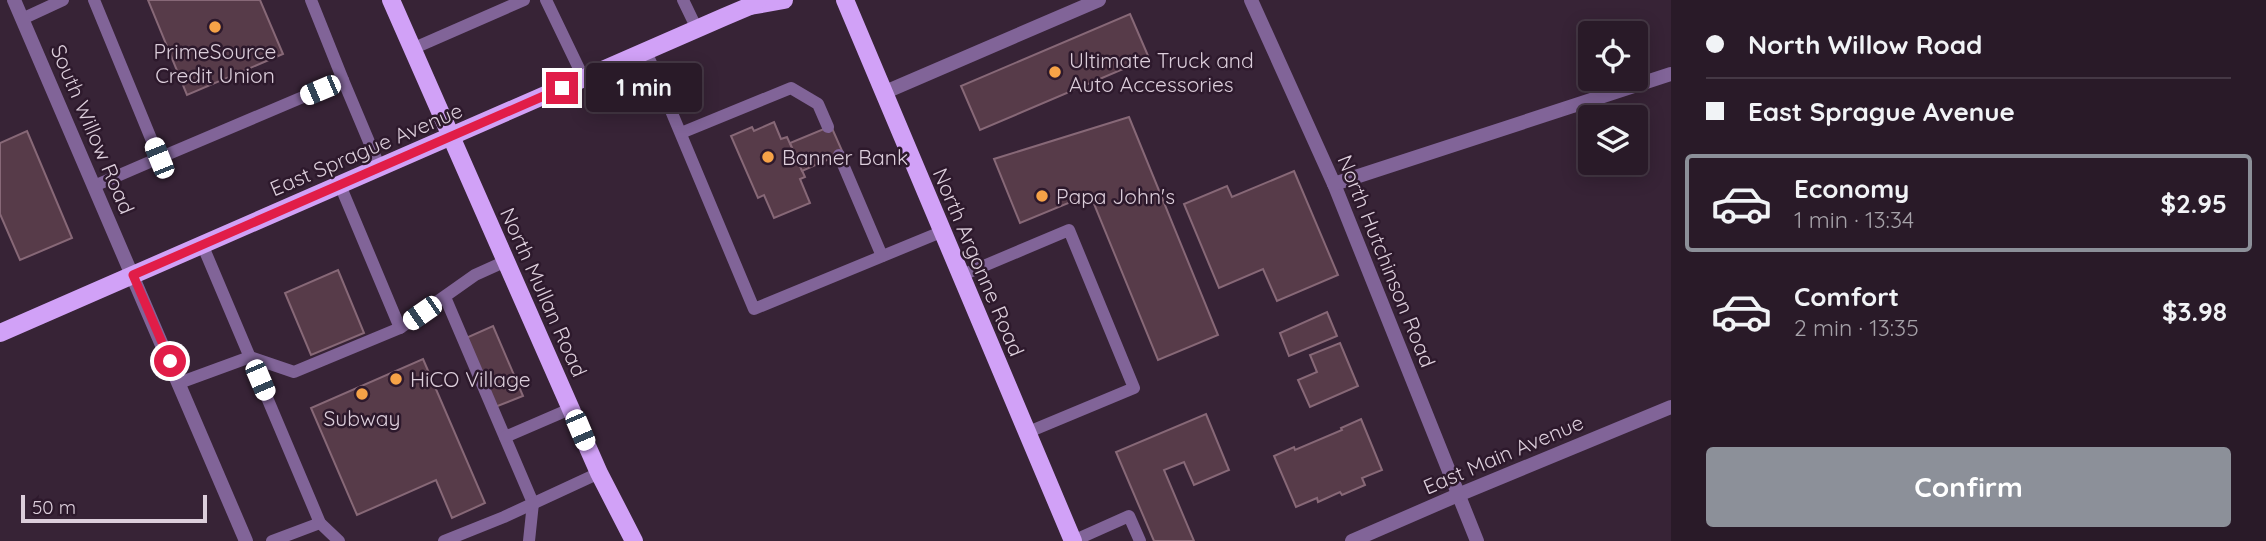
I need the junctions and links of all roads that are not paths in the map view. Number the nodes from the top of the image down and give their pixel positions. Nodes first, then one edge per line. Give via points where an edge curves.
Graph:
1 (14, 0) edge
2 (63, 0) edge
3 (94, 0) edge
4 (311, 0) edge
5 (391, 0) edge
6 (524, 0) edge
7 (545, 0) edge
8 (683, 0) edge
9 (784, 0) edge
10 (845, 0) edge
11 (1099, 0) edge
12 (1251, 0) edge
13 (752, 2) edge
14 (22, 19) junction
15 (696, 29) junction
16 (412, 49) junction
17 (646, 51) junction
18 (1671, 74) edge
19 (584, 79) junction
20 (343, 80) junction
21 (883, 93) junction
22 (828, 127) dead end
23 (681, 133) junction
24 (451, 137) junction
25 (839, 155) dead end
26 (159, 158) junction
27 (380, 167) junction
28 (1334, 184) junction
29 (340, 185) junction
30 (94, 186) junction
31 (941, 232) junction
32 (202, 244) junction
33 (882, 256) junction
34 (506, 261) junction
35 (133, 275) junction
36 (960, 276) junction
37 (445, 297) junction
38 (400, 328) junction
39 (0, 333) edge
40 (250, 357) junction
41 (179, 383) junction
42 (1671, 407) edge
43 (570, 409) junction
44 (1027, 433) junction
45 (505, 437) junction
46 (599, 473) junction
47 (1458, 495) junction
48 (533, 503) junction
49 (320, 523) junction
50 (246, 541) edge
51 (272, 541) edge
52 (339, 541) edge
53 (444, 541) edge
54 (528, 541) edge
55 (634, 541) edge
56 (1073, 541) edge
57 (1140, 541) edge
58 (1352, 541) edge
59 (1478, 541) edge

1 - 14 street, South Willow Road
2 - 14 lane
3 - 26 lane
4 - 20 lane
5 - 16 main road, North Mullan Road
6 - 16 lane
7 - 19 lane
8 - 15 lane
9 - 13 main road, East Sprague Avenue
10 - 21 main road, North Argonne Road
11 - 21 street
12 - 28 street, North Hutchinson Road
13 - 15 main road, East Sprague Avenue
14 - 30 street, South Willow Road
15 - 17 main road, East Sprague Avenue
16 - 24 main road, North Mullan Road
17 - 19 main road, East Sprague Avenue
17 - 23 lane
18 - 28 street
19 - 24 main road, East Sprague Avenue
20 - 26 lane
20 - 27 lane
21 - 31 main road, North Argonne Road
22 - 23 lane via 818,104 791,88
23 - 33 lane via 754,309
24 - 27 main road, East Sprague Avenue
24 - 34 main road, North Mullan Road
25 - 33 lane
26 - 30 lane
27 - 29 main road, East Sprague Avenue
28 - 47 street, North Hutchinson Road
29 - 32 main road, East Sprague Avenue
29 - 38 lane
30 - 35 street, South Willow Road
31 - 33 lane
31 - 36 main road, North Argonne Road
32 - 35 main road, East Sprague Avenue
32 - 40 lane
34 - 37 lane via 475,275
34 - 43 main road, North Mullan Road
35 - 39 main road, East Sprague Avenue
35 - 41 street, South Willow Road
36 - 44 main road, North Argonne Road
36 - 44 lane via 1069,230 1134,388
37 - 38 lane
37 - 45 lane
38 - 40 lane via 295,372
40 - 41 lane
40 - 49 lane
41 - 50 street, South Willow Road
42 - 47 street, East Main Avenue
43 - 45 lane
43 - 46 main road, North Mullan Road
44 - 56 main road, North Argonne Road
45 - 48 lane
46 - 48 lane
46 - 55 main road, North Mullan Road
47 - 58 street, East Main Avenue
47 - 59 street, North Hutchinson Road
48 - 53 lane
48 - 54 lane
49 - 51 lane
49 - 52 lane
56 - 57 lane via 1129,516

